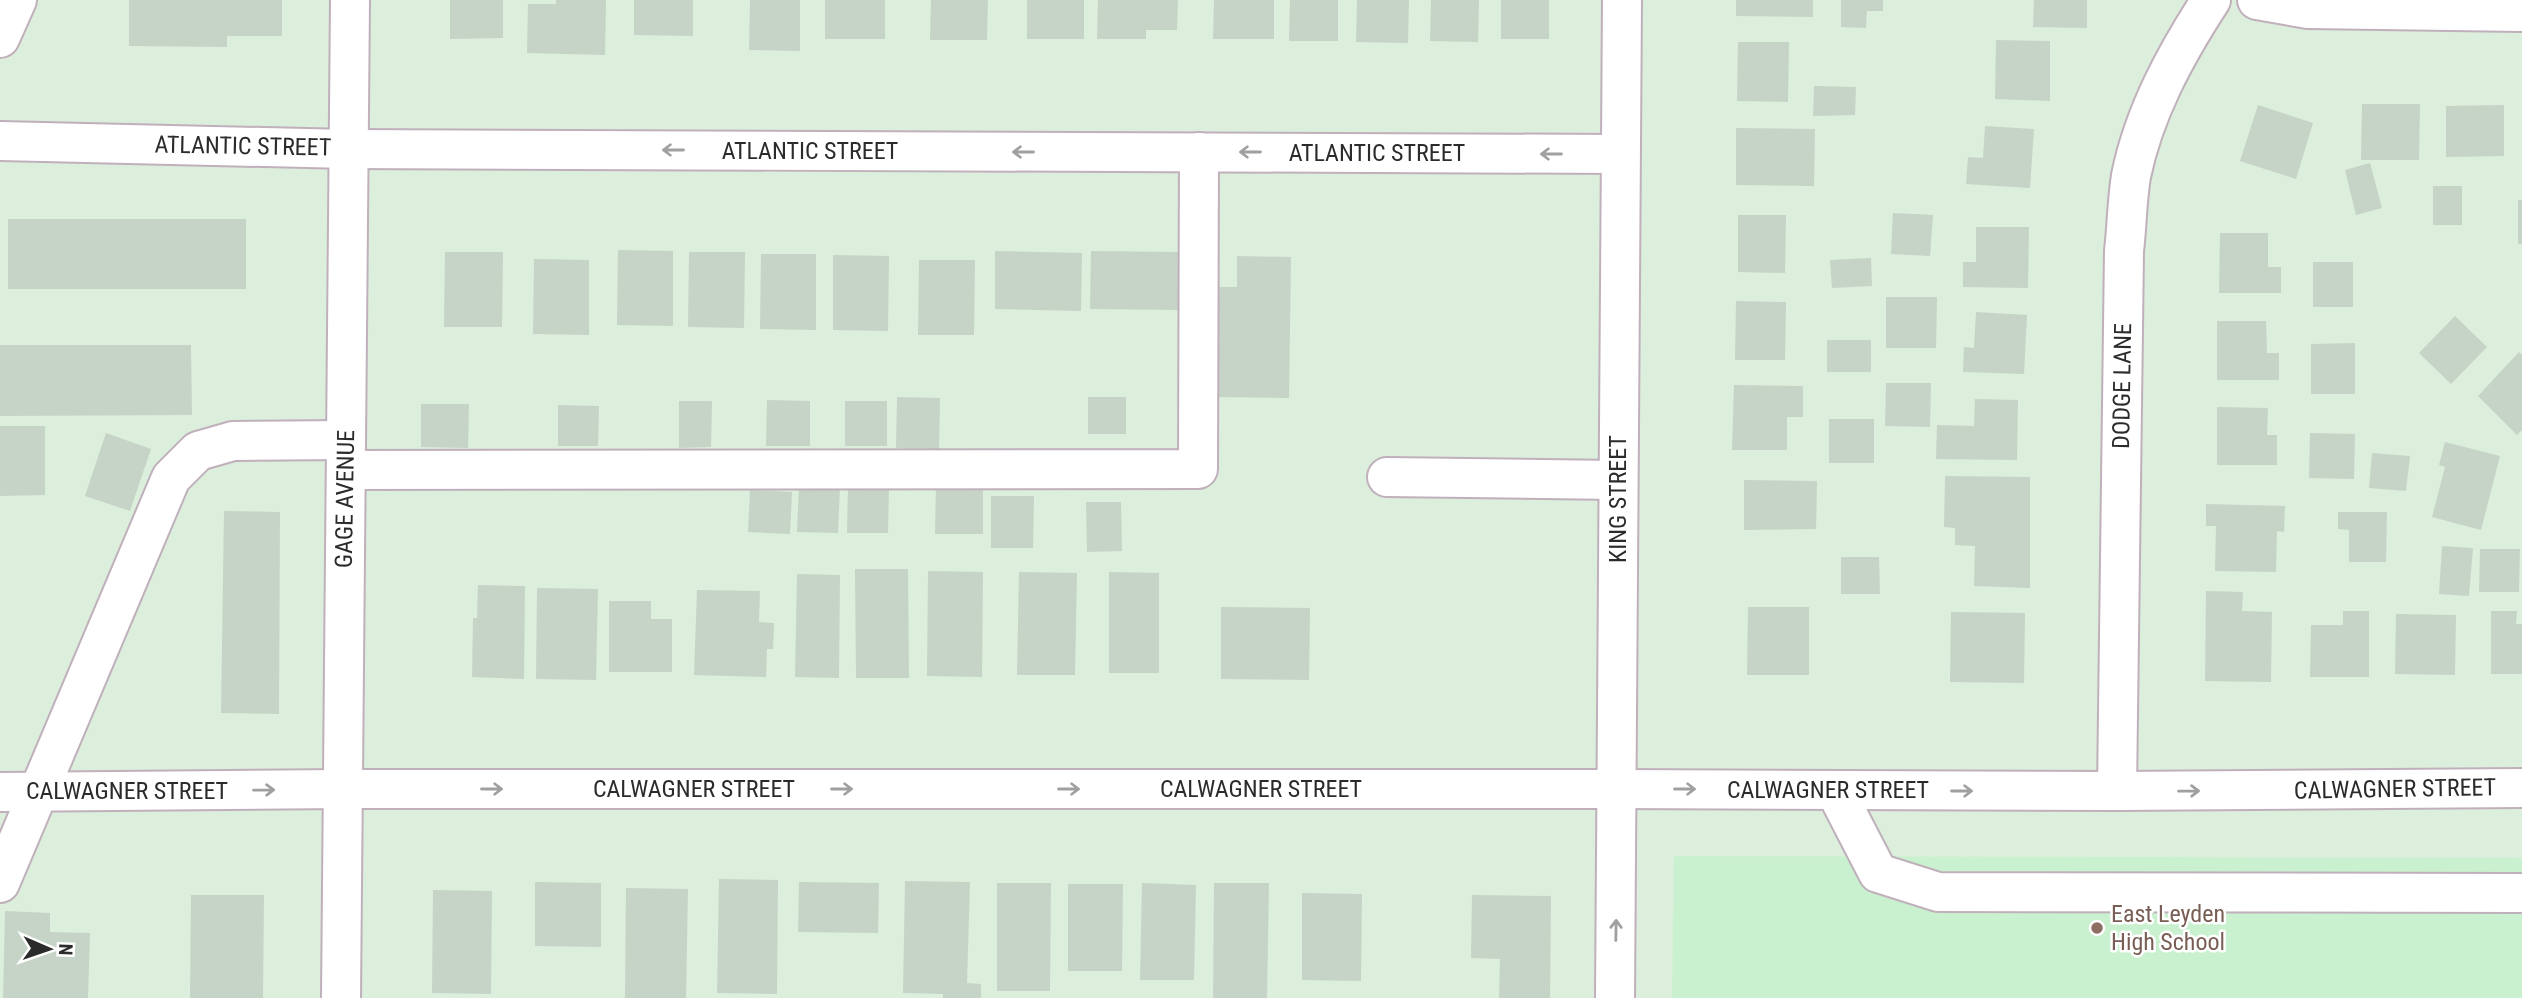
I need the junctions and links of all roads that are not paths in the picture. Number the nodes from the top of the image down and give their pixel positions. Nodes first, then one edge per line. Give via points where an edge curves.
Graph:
1 (17, 0) edge
2 (350, 0) edge
3 (1622, 0) edge
4 (2211, 0) edge
5 (2257, 0) edge
6 (2522, 12) edge
7 (0, 38) edge
8 (0, 141) edge
9 (348, 149) junction
10 (1199, 152) junction
11 (1620, 154) junction
12 (346, 455) junction
13 (1387, 477) dead end
14 (1618, 480) junction
15 (2522, 788) edge
16 (343, 789) junction
17 (1617, 789) junction
18 (1835, 790) junction
19 (0, 792) edge
20 (39, 792) junction
21 (2117, 792) junction
22 (0, 883) edge
23 (2522, 893) edge
24 (341, 998) edge
25 (1615, 998) edge

1 - 7 street
2 - 9 street, GAGE AVENUE
3 - 11 street, KING STREET
4 - 21 street, DODGE LANE via 2151,108 2131,176 2124,251
5 - 6 street via 2308,9
8 - 9 street, ATLANTIC STREET
10 -> 9 street, ATLANTIC STREET
9 - 12 street, GAGE AVENUE
11 -> 10 street, ATLANTIC STREET
10 - 12 street via 1198,469
11 - 14 street, KING STREET
12 - 16 street, GAGE AVENUE
12 - 20 street via 233,441 198,451 171,478
13 - 14 street
14 - 17 street, KING STREET
21 -> 15 street, CALWAGNER STREET
16 -> 17 street, CALWAGNER STREET
20 -> 16 street, CALWAGNER STREET
16 - 24 street, GAGE AVENUE
17 -> 18 street, CALWAGNER STREET
25 -> 17 street, KING STREET
18 -> 21 street, CALWAGNER STREET
18 - 23 street via 1878,873 1938,892
19 - 20 street, CALWAGNER STREET
20 - 22 street

